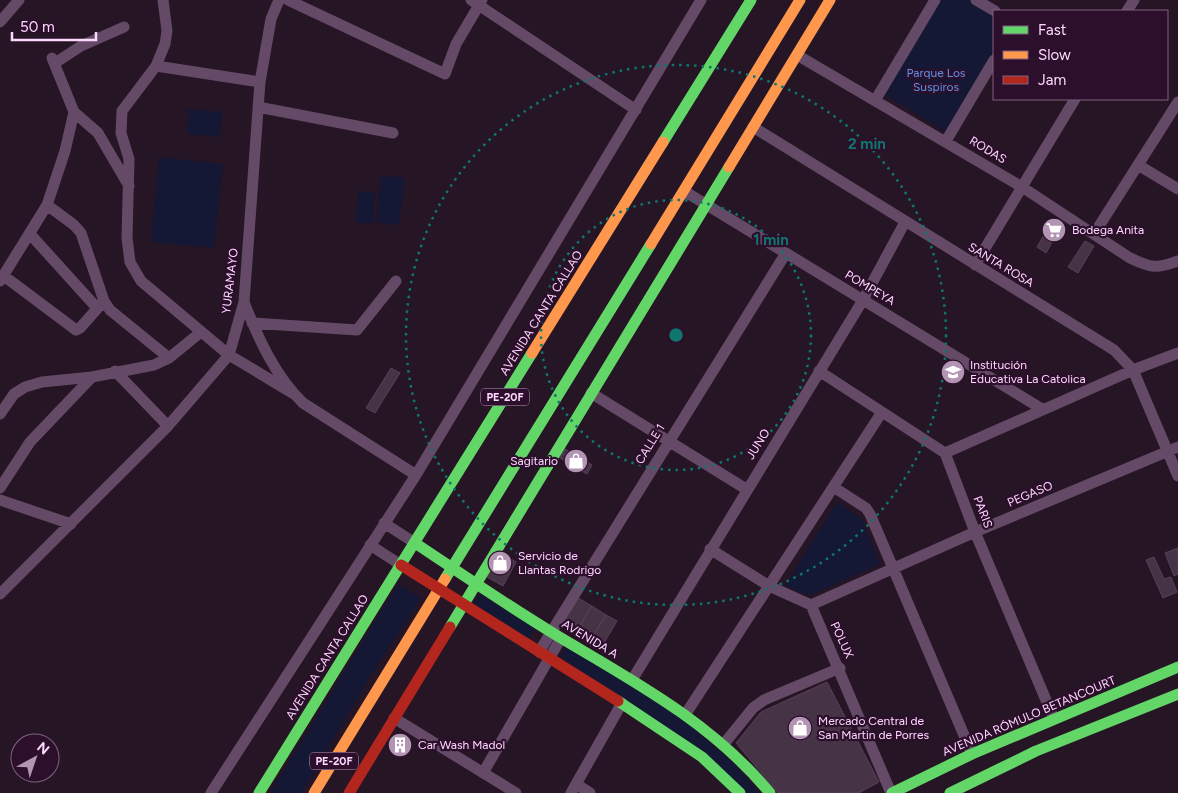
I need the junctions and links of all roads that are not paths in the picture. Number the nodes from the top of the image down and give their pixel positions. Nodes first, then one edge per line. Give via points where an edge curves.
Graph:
1 (19, 0) edge
2 (163, 0) edge
3 (279, 0) edge
4 (288, 0) edge
5 (701, 0) edge
6 (751, 0) edge
7 (800, 0) edge
8 (830, 0) edge
9 (935, 0) edge
10 (976, 0) edge
11 (477, 2) edge
12 (993, 10) edge
13 (0, 22) edge
14 (124, 27) dead end
15 (797, 54) junction
16 (993, 62) edge
17 (156, 66) junction
18 (260, 82) junction
19 (876, 99) junction
20 (1074, 100) edge
21 (1178, 102) edge
22 (258, 107) junction
23 (636, 110) junction
24 (74, 112) junction
25 (754, 126) junction
26 (392, 133) dead end
27 (946, 141) junction
28 (1138, 165) junction
29 (130, 187) junction
30 (1022, 187) junction
31 (1178, 189) edge
32 (684, 191) junction
33 (706, 203) junction
34 (47, 204) junction
35 (905, 222) junction
36 (30, 234) junction
37 (1094, 234) junction
38 (786, 253) junction
39 (1178, 261) edge
40 (975, 265) junction
41 (2, 279) edge
42 (396, 281) dead end
43 (863, 300) junction
44 (244, 302) junction
45 (101, 304) junction
46 (252, 324) junction
47 (201, 332) junction
48 (1178, 352) edge
49 (229, 355) junction
50 (169, 358) junction
51 (1133, 370) junction
52 (115, 371) junction
53 (819, 371) junction
54 (92, 377) junction
55 (591, 393) junction
56 (294, 394) junction
57 (1042, 409) junction
58 (882, 412) junction
59 (0, 414) edge
60 (168, 426) junction
61 (669, 440) junction
62 (1173, 450) edge
63 (945, 453) junction
64 (416, 475) junction
65 (1178, 476) edge
66 (0, 488) edge
67 (746, 488) junction
68 (835, 488) junction
69 (0, 500) edge
70 (71, 524) junction
71 (384, 524) junction
72 (975, 532) junction
73 (414, 543) junction
74 (370, 545) junction
75 (710, 549) junction
76 (401, 565) junction
77 (452, 567) junction
78 (894, 568) junction
79 (475, 583) junction
80 (770, 586) junction
81 (438, 588) junction
82 (0, 594) edge
83 (463, 603) junction
84 (811, 605) junction
85 (550, 632) junction
86 (561, 638) junction
87 (539, 652) junction
88 (550, 658) junction
89 (1178, 667) edge
90 (840, 668) junction
91 (632, 680) junction
92 (1178, 694) edge
93 (622, 703) junction
94 (685, 715) junction
95 (394, 718) junction
96 (1054, 719) junction
97 (723, 745) junction
98 (972, 754) junction
99 (483, 773) junction
100 (573, 788) edge
101 (211, 793) edge
102 (259, 793) edge
103 (314, 793) edge
104 (349, 793) edge
105 (516, 793) edge
106 (590, 793) edge
107 (740, 793) edge
108 (770, 793) edge
109 (892, 793) edge
110 (950, 793) edge

1 - 13 street
2 - 17 street via 167,31
3 - 18 street, YURAMAYO via 271,19
4 - 11 street via 445,74
5 - 23 street, AVENIDA CANTA CALLAO
6 - 73 street, AVENIDA CANTA CALLAO / PE-20F
7 - 32 street, PE-20F
8 - 15 street
9 - 19 street
10 - 12 street
11 - 23 street
14 - 24 street via 54,61
15 - 19 street, RODAS
15 - 25 street
16 - 27 street
17 - 18 street
17 - 29 street via 122,111 121,133 129,159
18 - 22 street, YURAMAYO
19 - 27 street, RODAS
20 - 30 street
21 - 28 street
22 - 26 street
22 - 44 street, YURAMAYO
23 - 64 street, AVENIDA CANTA CALLAO
24 - 29 street via 98,133
24 - 34 street
25 - 33 street
25 - 35 street, SANTA ROSA
27 - 30 street, RODAS
28 - 31 street
28 - 37 street
29 - 47 street via 127,238 130,262 141,281
30 - 37 street, RODAS
30 - 40 street
32 - 33 street, POMPEYA
32 - 77 street, PE-20F
33 - 38 street, POMPEYA
33 - 55 street
34 - 36 street
34 - 45 street via 81,233
35 - 40 street, SANTA ROSA
35 - 43 street, JUNO
36 - 41 street
36 - 45 street
37 - 39 street, RODAS via 1148,266 1163,267
38 - 43 street, POMPEYA
38 - 61 street, CALLE 1
40 - 51 street, SANTA ROSA via 1114,350
41 - 45 street via 76,330
42 - 46 street via 357,330
43 - 53 street, JUNO
43 - 57 street, POMPEYA
44 - 46 street
44 - 49 street, YURAMAYO
45 - 50 street
46 - 56 street via 274,366
47 - 49 street
47 - 50 street
48 - 51 street
49 - 56 street
49 - 60 street, YURAMAYO
50 - 52 street
51 - 57 street
51 - 62 street, SANTA ROSA
52 - 54 street
52 - 60 street
53 - 58 street
53 - 67 street, JUNO
54 - 59 street via 25,387 14,394
54 - 66 street via 30,442
55 - 61 street
55 - 79 street
56 - 64 street
57 - 63 street
58 - 63 street
58 - 68 street
60 - 70 street, YURAMAYO
61 - 67 street
61 - 85 street, CALLE 1
62 - 65 street, SANTA ROSA
62 - 72 street, PEGASO
63 - 72 street, PARIS
64 - 71 street, AVENIDA CANTA CALLAO
67 - 75 street, JUNO
68 - 78 street via 866,508
68 - 80 street
69 - 70 street
70 - 82 street, YURAMAYO
71 - 73 street, AVENIDA A
71 - 74 street, AVENIDA CANTA CALLAO
72 - 78 street, PEGASO
72 - 96 street, PARIS
73 - 76 street, AVENIDA CANTA CALLAO / PE-20F
73 - 77 street, AVENIDA A
74 - 76 street
74 - 101 street, AVENIDA CANTA CALLAO
75 - 80 street
75 - 91 street, JUNO
76 - 81 street
76 - 102 street, AVENIDA CANTA CALLAO / PE-20F
77 - 79 street, AVENIDA A
77 - 81 street, PE-20F
78 - 84 street, PEGASO
78 - 98 street
79 - 83 street
79 - 85 street, AVENIDA A
80 - 84 street
80 - 94 street
81 - 83 street
81 - 103 street, PE-20F
83 - 87 street
83 - 95 street
84 - 90 street, POLUX
85 - 86 street, AVENIDA A
85 - 87 street, CALLE 1
86 - 88 street
86 - 91 street, AVENIDA A
87 - 88 street
88 - 93 street
88 - 99 street
89 - 96 street, AVENIDA RÓMULO BETANCOURT
90 - 97 street via 764,700 753,708
90 - 109 street, POLUX
91 - 94 street, AVENIDA A
92 - 110 street via 1036,751
93 - 100 street
93 - 107 street via 702,757
94 - 97 street, AVENIDA A
95 - 99 street
95 - 104 street
96 - 98 street, AVENIDA RÓMULO BETANCOURT
97 - 108 street, AVENIDA A
98 - 109 street, AVENIDA RÓMULO BETANCOURT
99 - 105 street
100 - 106 street

